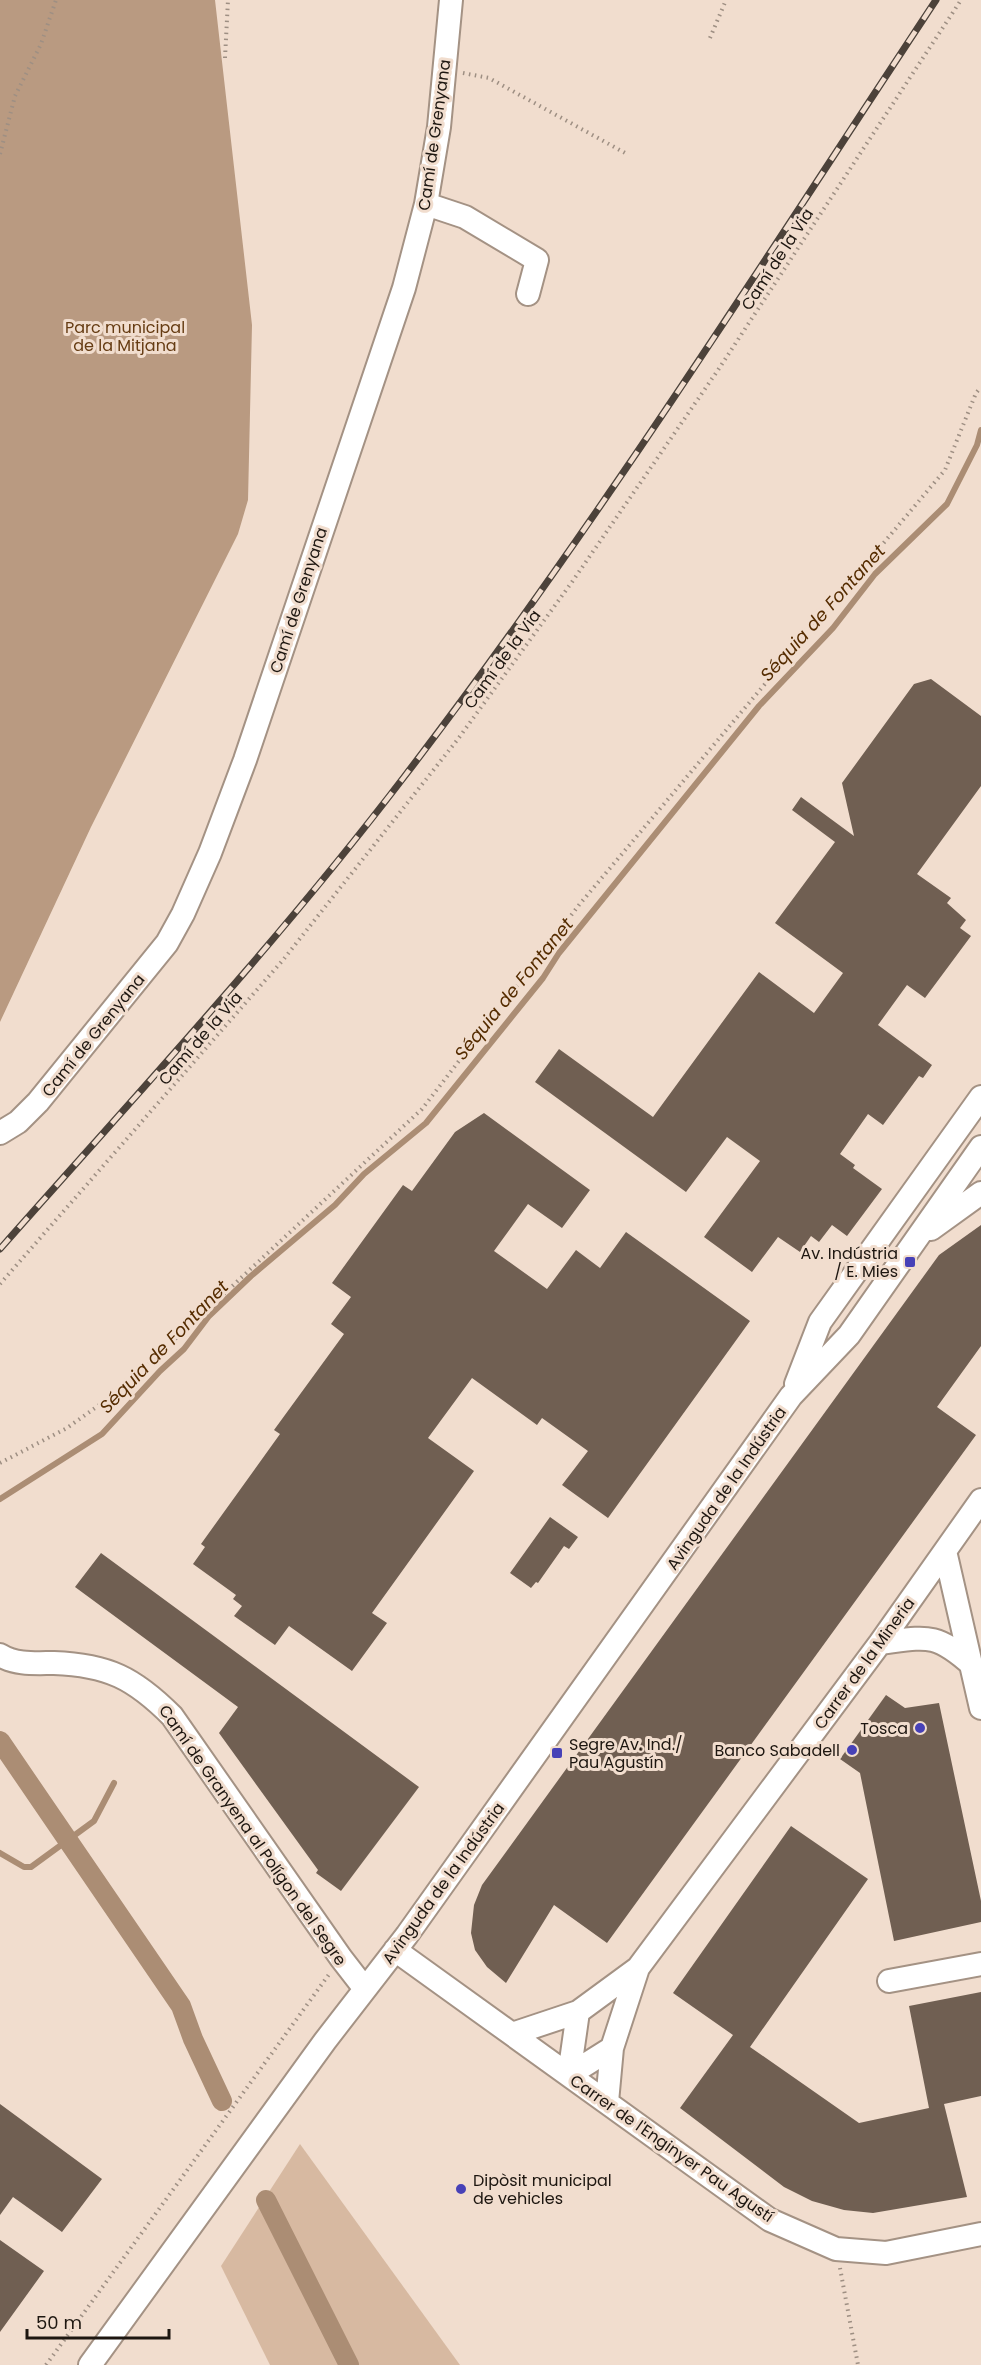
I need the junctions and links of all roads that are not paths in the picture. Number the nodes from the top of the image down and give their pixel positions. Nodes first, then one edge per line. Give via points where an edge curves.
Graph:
1 (451, 0) edge
2 (426, 204) junction
3 (528, 294) dead end
4 (981, 1097) edge
5 (0, 1133) edge
6 (981, 1146) edge
7 (981, 1193) edge
8 (918, 1239) junction
9 (791, 1396) junction
10 (981, 1500) edge
11 (945, 1551) junction
12 (880, 1643) junction
13 (0, 1655) edge
14 (972, 1665) junction
15 (981, 1708) edge
16 (395, 1950) junction
17 (981, 1964) edge
18 (638, 1968) junction
19 (889, 1981) dead end
20 (365, 1989) junction
21 (586, 2006) junction
22 (622, 2017) junction
23 (512, 2034) junction
24 (612, 2048) junction
25 (569, 2075) junction
26 (607, 2102) junction
27 (981, 2234) edge
28 (90, 2365) edge

1 - 2 street, Camí de Grenyana via 439,127
2 - 3 street via 465,216 537,260
2 - 5 street, Camí de Grenyana via 404,288 278,664 210,853 183,914 167,943 55,1083 18,1122
4 - 9 street, Avinguda de la Indústria via 820,1322
6 - 8 street, Avinguda de la Indústria
7 - 8 street
8 - 9 street, Avinguda de la Indústria via 849,1335
9 - 16 street, Avinguda de la Indústria
10 - 11 street, Carrer de la Mineria
11 - 12 street, Carrer de la Mineria
11 - 14 street
12 - 14 street via 931,1639 951,1646
12 - 18 street, Carrer de la Mineria
13 - 20 street, Camí de Granyena al Polígon del Segre via 14,1661 91,1666 143,1689 157,1700
14 - 15 street
16 - 20 street, Avinguda de la Indústria
16 - 23 street, Carrer de l'Enginyer Pau Agustí
17 - 19 street
18 - 21 street, Carrer de la Mineria
18 - 22 street, Carrer de la Mineria
20 - 28 street, Avinguda de la Indústria
21 - 22 street
21 - 23 street, Carrer de la Mineria
21 - 25 street
22 - 24 street, Carrer de la Mineria
23 - 25 street, Carrer de l'Enginyer Pau Agustí
24 - 25 street
24 - 26 street, Carrer de la Mineria
25 - 26 street, Carrer de l'Enginyer Pau Agustí
26 - 27 street, Carrer de l'Enginyer Pau Agustí via 771,2220 836,2249 886,2253

